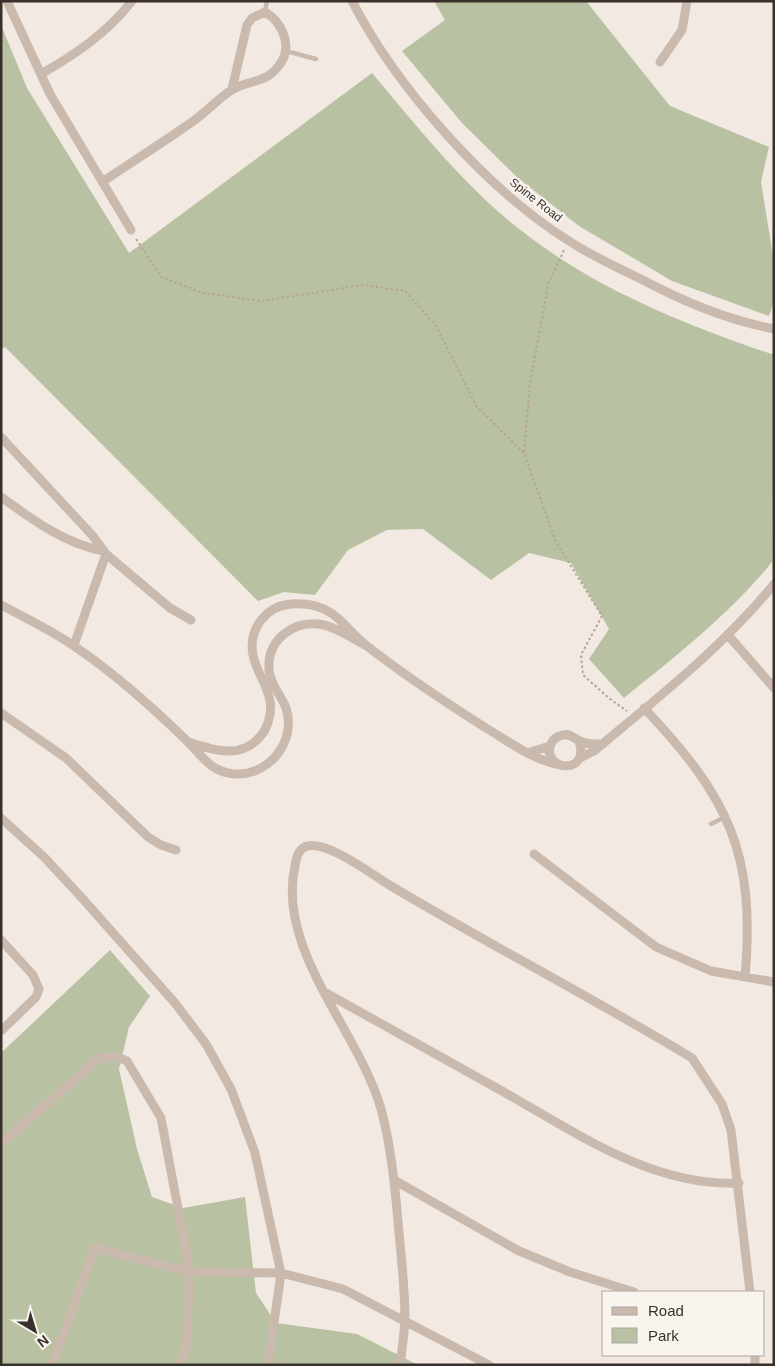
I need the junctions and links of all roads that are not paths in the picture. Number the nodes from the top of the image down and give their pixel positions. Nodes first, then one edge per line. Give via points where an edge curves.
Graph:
1 (7, 1) edge
2 (132, 1) edge
3 (267, 1) edge
4 (352, 1) edge
5 (687, 1) edge
6 (265, 12) junction
7 (286, 51) junction
8 (316, 58) dead end
9 (660, 62) dead end
10 (41, 74) junction
11 (232, 89) junction
12 (102, 182) junction
13 (131, 230) road end
14 (774, 329) edge
15 (1, 437) edge
16 (1, 497) edge
17 (105, 553) junction
18 (774, 584) edge
19 (1, 605) edge
20 (191, 620) dead end
21 (728, 635) junction
22 (365, 645) junction
23 (74, 646) junction
24 (774, 688) edge
25 (644, 708) junction
26 (1, 713) edge
27 (579, 741) junction
28 (187, 742) junction
29 (603, 744) junction
30 (550, 746) junction
31 (527, 753) junction
32 (580, 758) junction
33 (556, 764) junction
34 (726, 816) junction
35 (1, 818) edge
36 (711, 824) dead end
37 (176, 850) dead end
38 (534, 854) dead end
39 (1, 940) edge
40 (745, 977) junction
41 (774, 982) edge
42 (326, 993) junction
43 (1, 1032) edge
44 (1, 1144) edge
45 (394, 1180) junction
46 (739, 1183) junction
47 (190, 1272) junction
48 (282, 1273) junction
49 (631, 1291) edge
50 (750, 1291) edge
51 (405, 1321) junction
52 (52, 1365) edge
53 (180, 1365) edge
54 (268, 1365) edge
55 (400, 1365) edge
56 (489, 1365) edge

1 - 10 street
2 - 10 street via 97,38
3 - 6 lane
4 - 14 street, Spine Road via 401,80 448,135 501,188 568,241 699,307
5 - 9 street via 682,30
6 - 7 street via 278,22
6 - 11 street via 252,18 247,25
7 - 8 lane
7 - 11 street via 277,68 266,78
10 - 12 street
11 - 12 street via 193,121
12 - 13 street
15 - 17 street
16 - 17 street via 55,534 82,547
17 - 20 street via 170,608
17 - 23 street
18 - 21 street
19 - 23 street
21 - 24 street
21 - 25 street
22 - 28 street via 320,607 306,604 279,606 258,622 252,646 271,703 269,718 260,737 250,746 232,752
22 - 28 street via 324,625 299,626 278,638 269,657 269,672 286,708 286,739 280,752 262,768 236,774 222,772 204,761
22 - 31 street via 456,709
23 - 28 street via 139,697
25 - 29 street
25 - 34 street via 692,763
26 - 37 street via 66,758 148,837
27 - 29 street
27 - 30 street via 572,735 563,734
27 - 32 street via 582,749
29 - 32 street
30 - 31 street
30 - 33 street via 550,756
31 - 33 street
32 - 33 street via 569,766
34 - 36 lane
34 - 40 street via 744,874 748,945
35 - 48 street via 44,857 121,940 206,1044 231,1089 255,1153
38 - 40 street via 656,946 712,971
39 - 43 street via 34,975 39,989 36,997
40 - 41 street
42 - 45 street via 360,1057 380,1108
42 - 46 street via 588,1140 647,1169 692,1182
42 - 46 street via 300,937 292,906 292,880 297,856 302,849 315,846 339,853 692,1058 722,1104 731,1130
44 - 47 street via 98,1059 114,1056 127,1061 161,1118
45 - 49 street via 519,1251 570,1272
45 - 51 street
46 - 50 street
47 - 48 street
47 - 52 street via 95,1248
47 - 53 street via 186,1349
48 - 51 street via 343,1289
48 - 54 street
51 - 55 street
51 - 56 street

